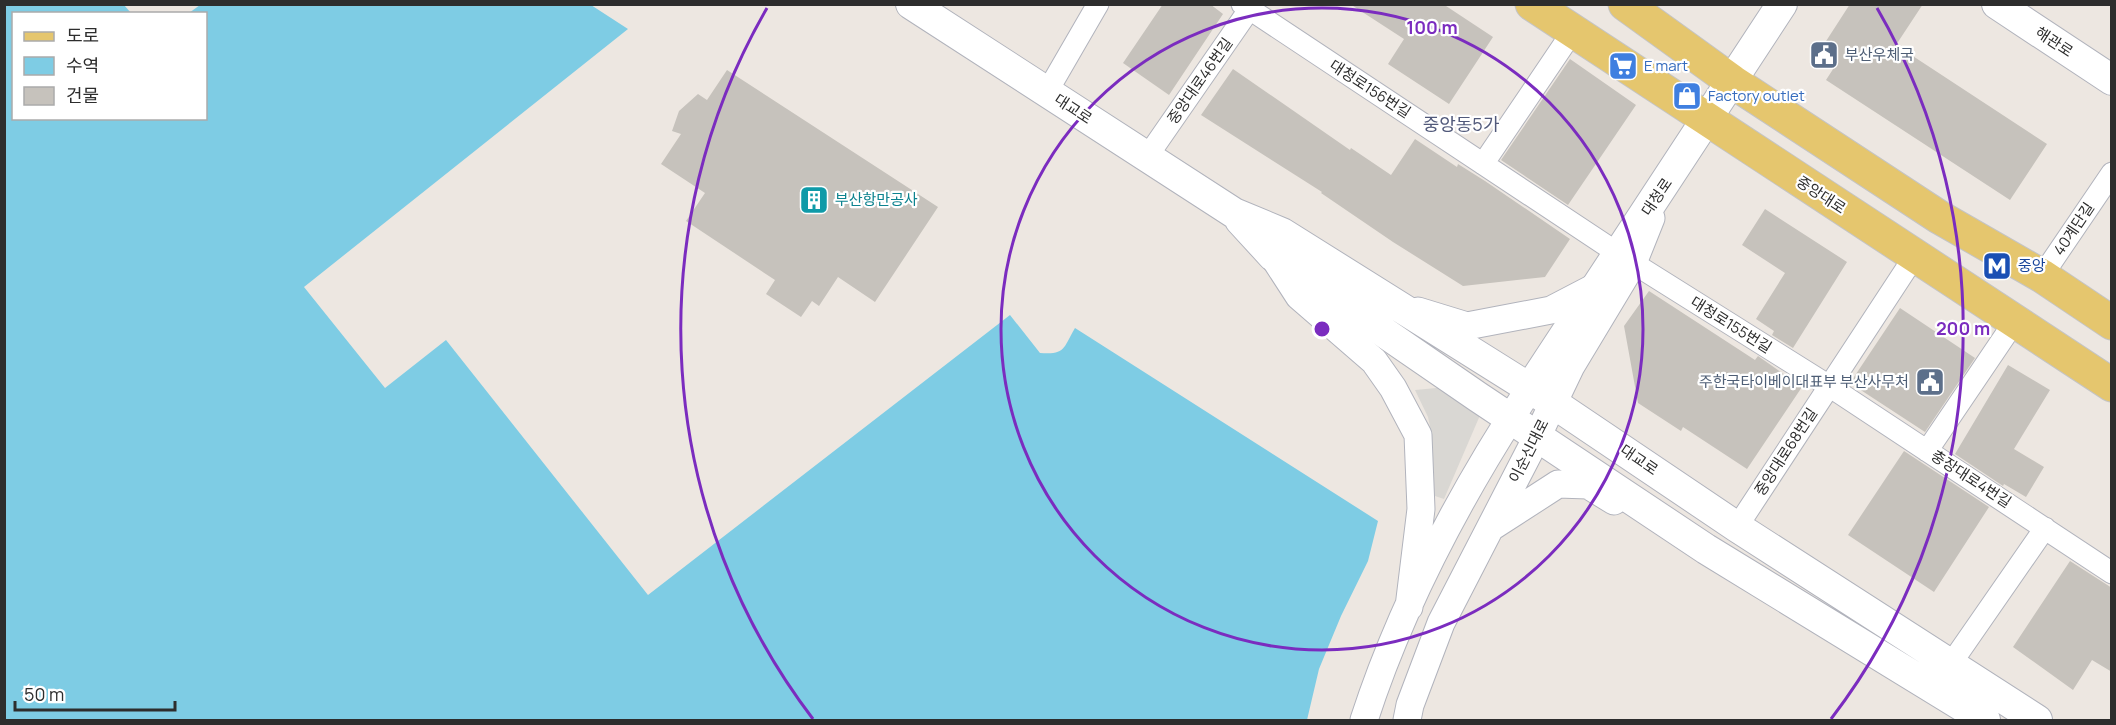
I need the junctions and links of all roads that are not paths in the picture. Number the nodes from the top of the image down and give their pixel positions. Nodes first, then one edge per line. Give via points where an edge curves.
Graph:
1 (911, 4) edge
2 (1098, 4) edge
3 (1532, 4) edge
4 (1625, 4) edge
5 (1782, 4) edge
6 (1996, 4) edge
7 (1248, 6) edge
8 (1573, 31) junction
9 (2112, 80) edge
10 (1733, 82) junction
11 (1047, 92) junction
12 (1708, 120) junction
13 (1147, 158) junction
14 (1483, 164) junction
15 (2110, 180) edge
16 (1234, 213) junction
17 (1273, 256) junction
18 (1914, 257) junction
19 (1626, 259) junction
20 (2042, 276) junction
21 (1599, 285) junction
22 (1391, 300) junction
23 (2015, 321) junction
24 (2112, 323) edge
25 (2112, 385) edge
26 (1829, 386) junction
27 (1542, 396) junction
28 (1510, 419) junction
29 (1537, 437) junction
30 (1927, 451) junction
31 (1737, 527) junction
32 (2045, 528) junction
33 (1489, 529) junction
34 (1687, 536) junction
35 (2112, 573) edge
36 (1409, 607) junction
37 (1950, 665) junction
38 (1364, 720) edge
39 (1407, 720) edge
40 (1985, 720) edge
41 (2037, 720) edge

1 - 11 main road, 대교로
2 - 11 street
3 - 8 main road, 중앙대로
4 - 10 main road
5 - 10 main road, 대청로
6 - 9 main road, 해관로
7 - 13 street, 중앙대로46번길
7 - 14 street, 대청로156번길
8 - 12 main road, 중앙대로
8 - 14 street
10 - 12 main road, 대청로
10 - 20 main road via 1939,217
11 - 13 main road, 대교로
12 - 18 main road, 중앙대로
12 - 19 main road, 대청로 via 1664,186
13 - 16 main road, 대교로
14 - 19 street, 대청로156번길
15 - 20 street, 40계단길
16 - 17 main road, 대교로
16 - 22 main road, 대교로 via 1282,233
17 - 28 main road, 대교로
17 - 36 street via 1299,296 1374,361 1394,388 1418,435 1421,509
18 - 23 main road, 중앙대로
18 - 26 street, 중앙대로68번길
19 - 21 main road, 대청로
19 - 26 street, 대청로155번길
19 - 27 street, 이순신대로 via 1571,366
20 - 24 main road
21 - 22 street via 1551,310 1467,326
21 - 27 main road, 대청로
22 - 27 main road, 대교로
23 - 25 main road, 중앙대로
23 - 30 street
26 - 30 street, 충장대로4번길
26 - 31 street, 중앙대로68번길
27 - 28 street, 이순신대로
27 - 29 street, 이순신대로
27 - 31 main road, 대교로
28 - 29 main road, 대교로
28 - 36 street, 이순신대로 via 1464,494
29 - 33 street, 이순신대로
29 - 34 main road, 대교로
30 - 32 street, 충장대로4번길
31 - 37 main road, 대교로
32 - 35 street, 충장대로4번길
32 - 37 street
33 - 34 street via 1558,484 1588,485 1648,522
33 - 39 street, 이순신대로 via 1441,623
34 - 40 main road, 대교로
36 - 38 street, 이순신대로 via 1380,670
37 - 41 main road, 대교로

